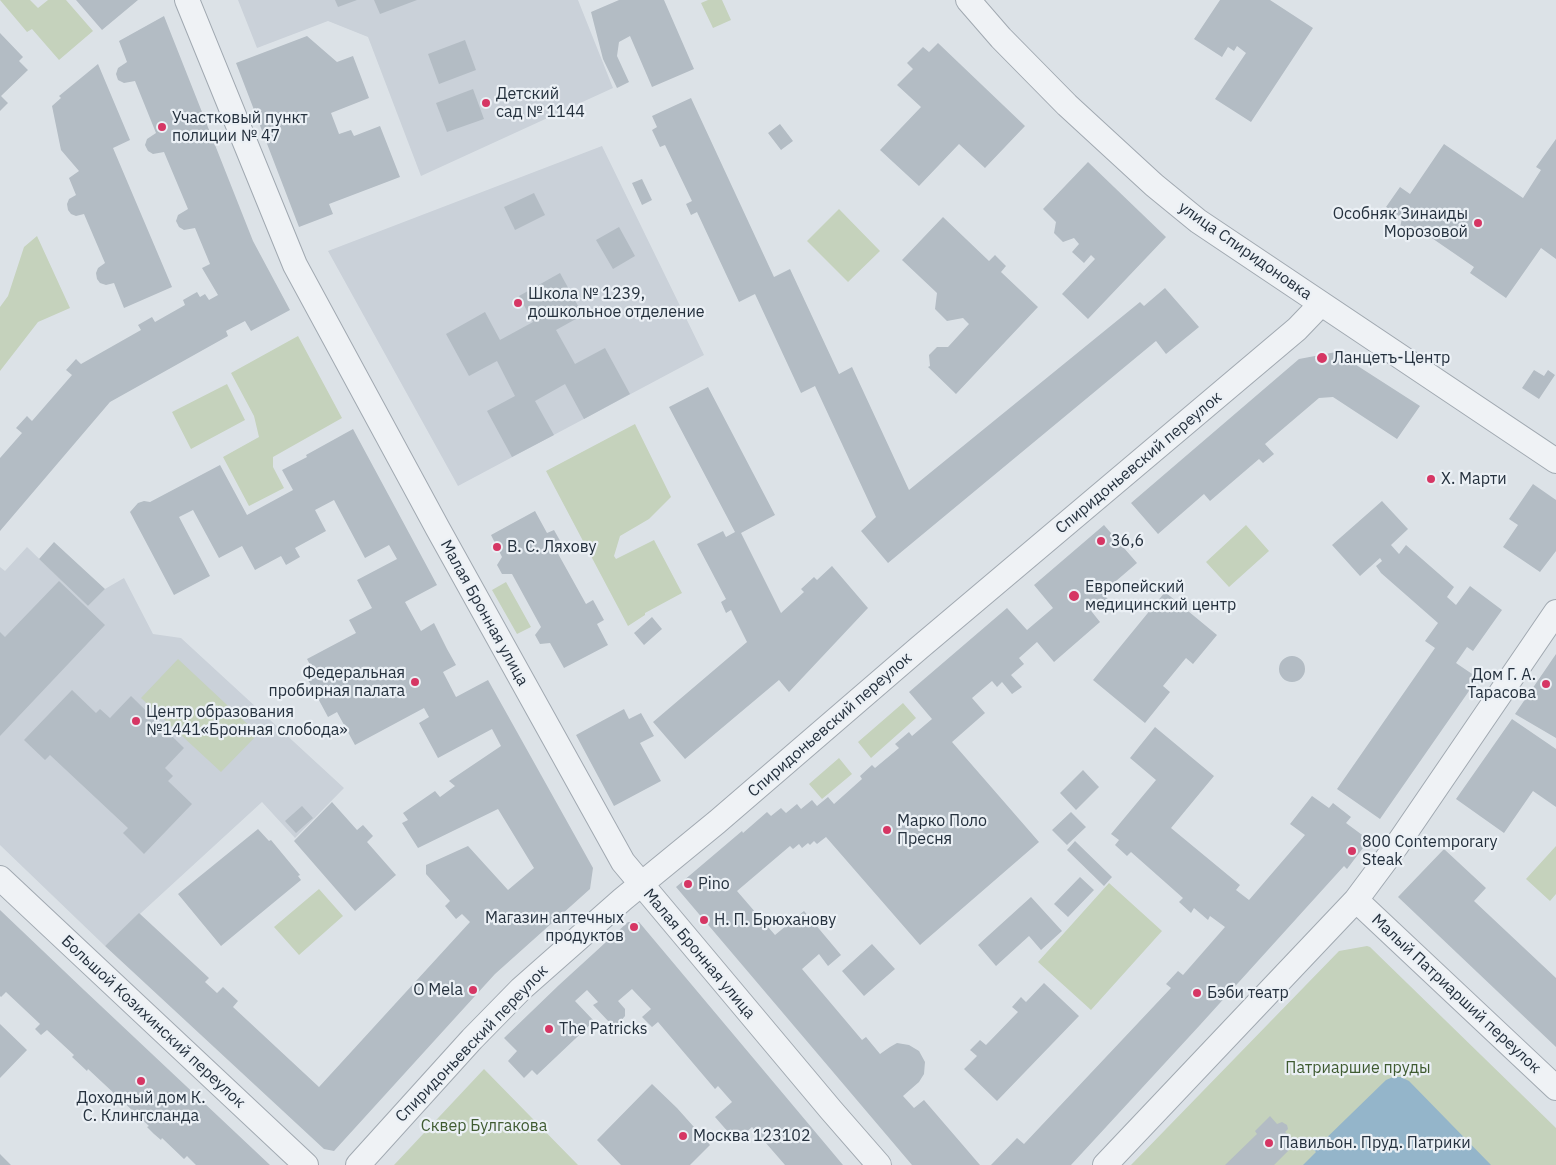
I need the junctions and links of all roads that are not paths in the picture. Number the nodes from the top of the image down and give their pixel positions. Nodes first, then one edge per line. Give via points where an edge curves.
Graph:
1 (187, 0) edge
2 (968, 0) edge
3 (1321, 304) junction
4 (1556, 461) edge
5 (1556, 612) edge
6 (0, 878) edge
7 (641, 884) junction
8 (1356, 900) junction
9 (1556, 1088) edge
10 (306, 1165) edge
11 (358, 1165) edge
12 (880, 1165) edge
13 (1105, 1165) edge

1 - 7 street, Малая Бронная улица via 295,265 618,854
2 - 3 street, улица Спиридоновка via 1067,105 1154,185 1198,221
3 - 4 street, улица Спиридоновка
3 - 7 street, Спиридоньевский переулок via 1289,335
5 - 8 street via 1398,845
6 - 10 street, Большой Козихинский переулок
7 - 11 street, Спиридоньевский переулок via 521,989
7 - 12 street, Малая Бронная улица
8 - 9 street, Малый Патриарший переулок
8 - 13 street

